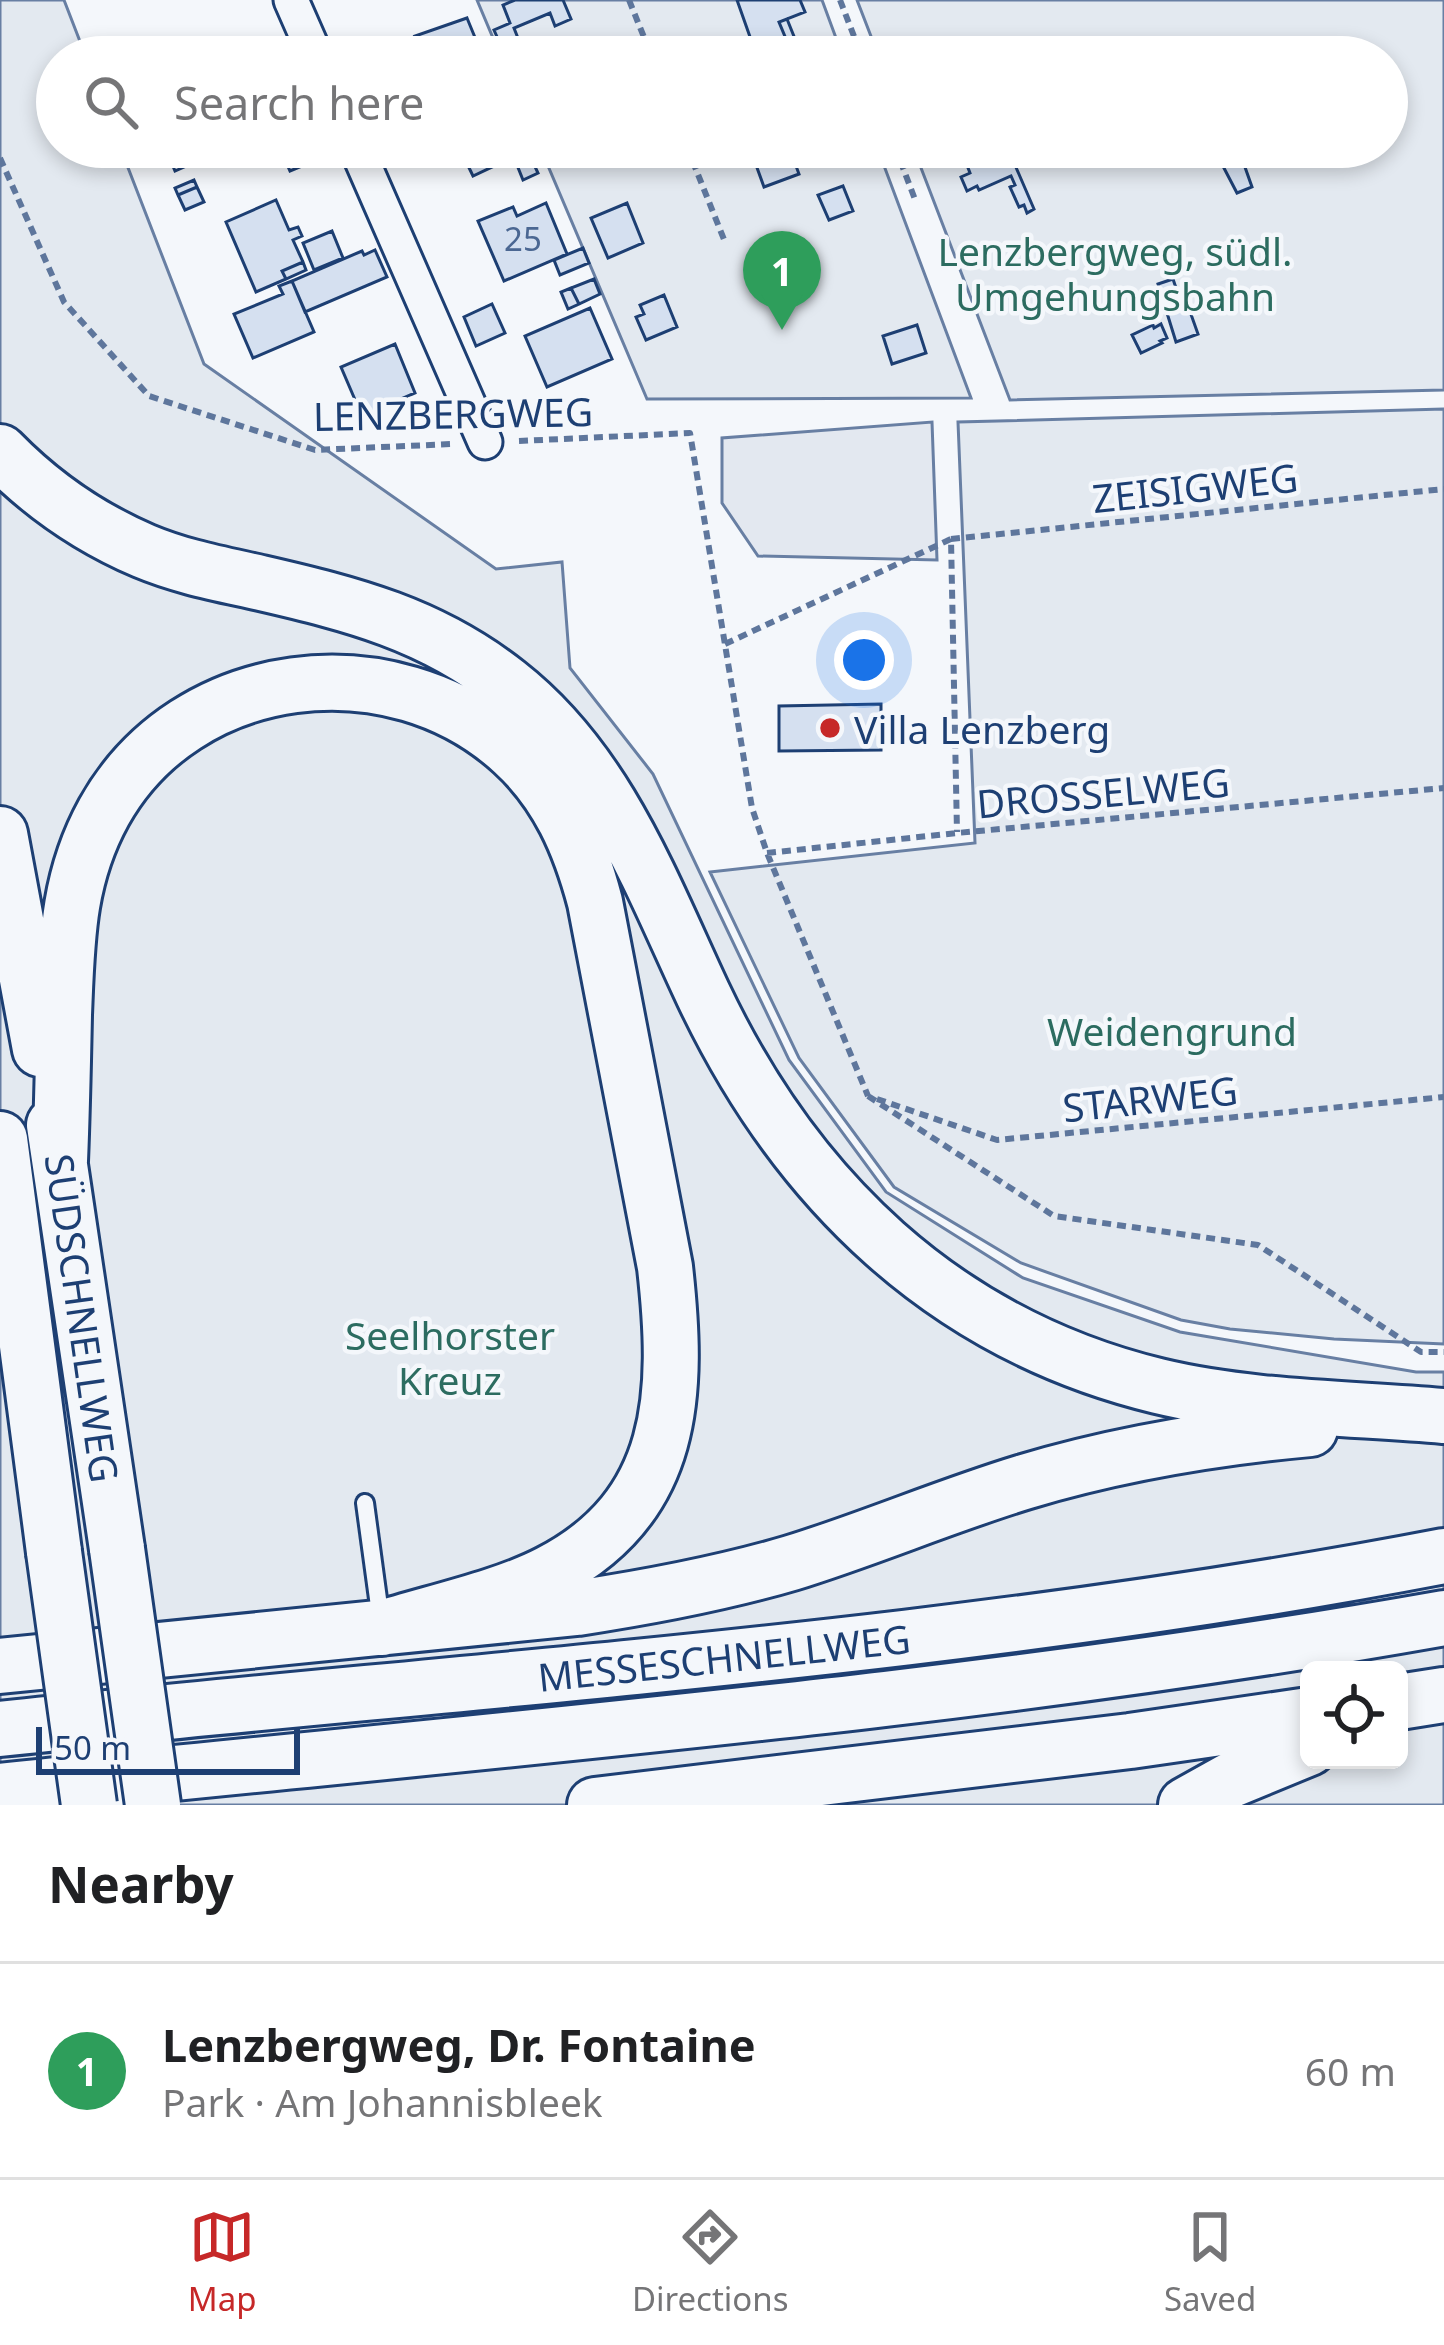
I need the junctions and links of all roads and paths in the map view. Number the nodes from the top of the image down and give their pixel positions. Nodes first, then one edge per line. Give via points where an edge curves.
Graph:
1 (291, 0) edge
2 (629, 0) edge
3 (840, 0) edge
4 (307, 36) edge
5 (644, 36) edge
6 (854, 36) edge
7 (0, 158) edge
8 (365, 168) edge
9 (695, 168) edge
10 (903, 168) edge
11 (916, 202) dead end
12 (725, 242) dead end
13 (485, 442) junction
14 (0, 452) edge
15 (1444, 489) edge
16 (951, 539) junction
17 (725, 644) junction
18 (1444, 788) edge
19 (957, 832) junction
20 (0, 834) edge
21 (767, 854) junction
22 (868, 1096) junction
23 (1444, 1096) edge
24 (1, 1150) edge
25 (60, 1161) junction
26 (1444, 1352) edge
27 (1444, 1417) edge
28 (365, 1503) dead end
29 (1444, 1556) edge
30 (1444, 1618) edge
31 (382, 1628) junction
32 (0, 1666) edge
33 (1300, 1716) edge
34 (0, 1729) edge
35 (1300, 1752) edge
36 (0, 1791) edge
37 (89, 1805) edge
38 (153, 1805) edge
39 (595, 1805) edge
40 (1186, 1805) edge

1 - 4 street
2 - 5 path
3 - 6 path
7 - 13 path, LENZBERGWEG via 64,302 149,396 315,450
8 - 13 street
9 - 12 path
10 - 11 path
13 - 17 path, LENZBERGWEG via 690,434
14 - 27 highway via 101,530 191,567 380,613 425,632 546,718 607,796 770,1114 845,1208 938,1287 1042,1346 1157,1386
15 - 16 path, ZEISIGWEG
16 - 17 path, ZEISIGWEG
16 - 19 path
17 - 21 path
18 - 19 path, DROSSELWEG
19 - 21 path, DROSSELWEG
20 - 25 highway, SÜDSCHNELLWEG
21 - 22 path
22 - 23 path, STARWEG via 997,1140
22 - 26 path via 1054,1216 1258,1245 1421,1352
24 - 37 highway, SÜDSCHNELLWEG, bridge
25 - 31 highway via 73,888 106,808 162,743 197,718 276,687 362,683 444,706 515,753 543,785 584,860 599,925 665,1267 668,1418 640,1490 584,1551 513,1587
25 - 38 highway, SÜDSCHNELLWEG, bridge
27 - 31 highway via 1177,1446 1024,1482 720,1582 577,1608
28 - 31 lane
29 - 34 highway, MESSESCHNELLWEG via 1107,1614 807,1650
30 - 36 highway, MESSESCHNELLWEG via 1107,1673
31 - 32 highway
33 - 39 highway
35 - 40 highway

